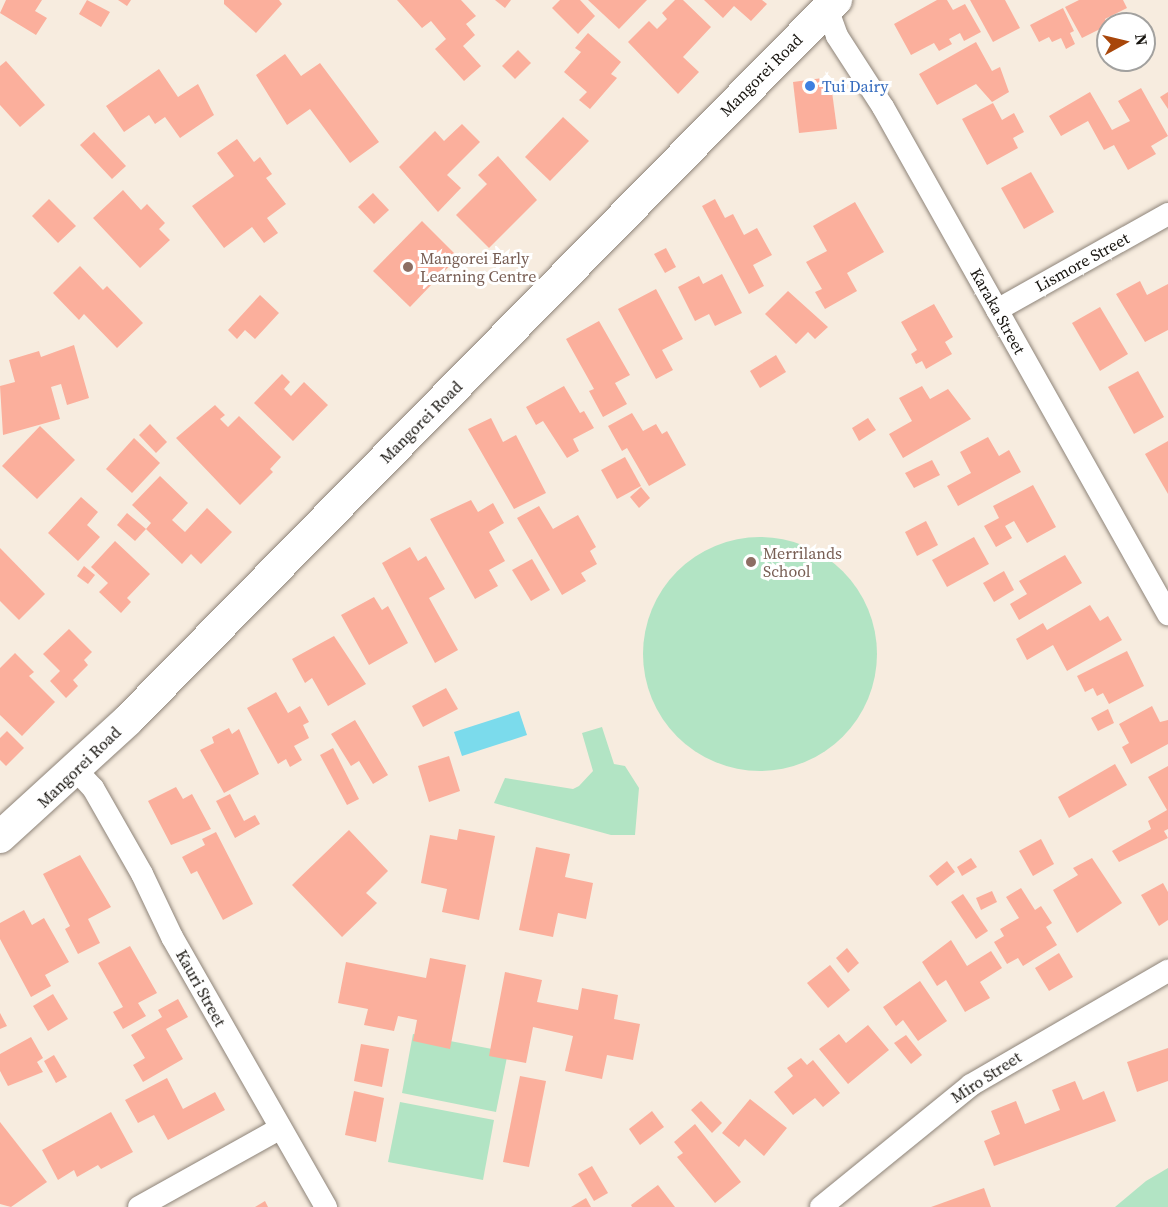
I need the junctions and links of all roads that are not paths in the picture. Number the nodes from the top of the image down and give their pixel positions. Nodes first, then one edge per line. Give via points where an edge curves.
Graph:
1 (829, 3) edge
2 (1168, 214) edge
3 (997, 310) junction
4 (1168, 614) edge
5 (76, 770) junction
6 (0, 837) edge
7 (1168, 971) edge
8 (279, 1128) junction
9 (140, 1207) edge
10 (326, 1207) edge
11 (821, 1207) edge

1 - 3 street, Karaka Street via 837,36 883,107
1 - 5 main road, Mangorei Road
2 - 3 street, Lismore Street
3 - 4 street, Karaka Street
5 - 6 main road, Mangorei Road
5 - 8 street, Kauri Street via 93,788 142,874 172,937
7 - 11 street, Miro Street via 971,1085
8 - 9 street
8 - 10 street, Kauri Street

